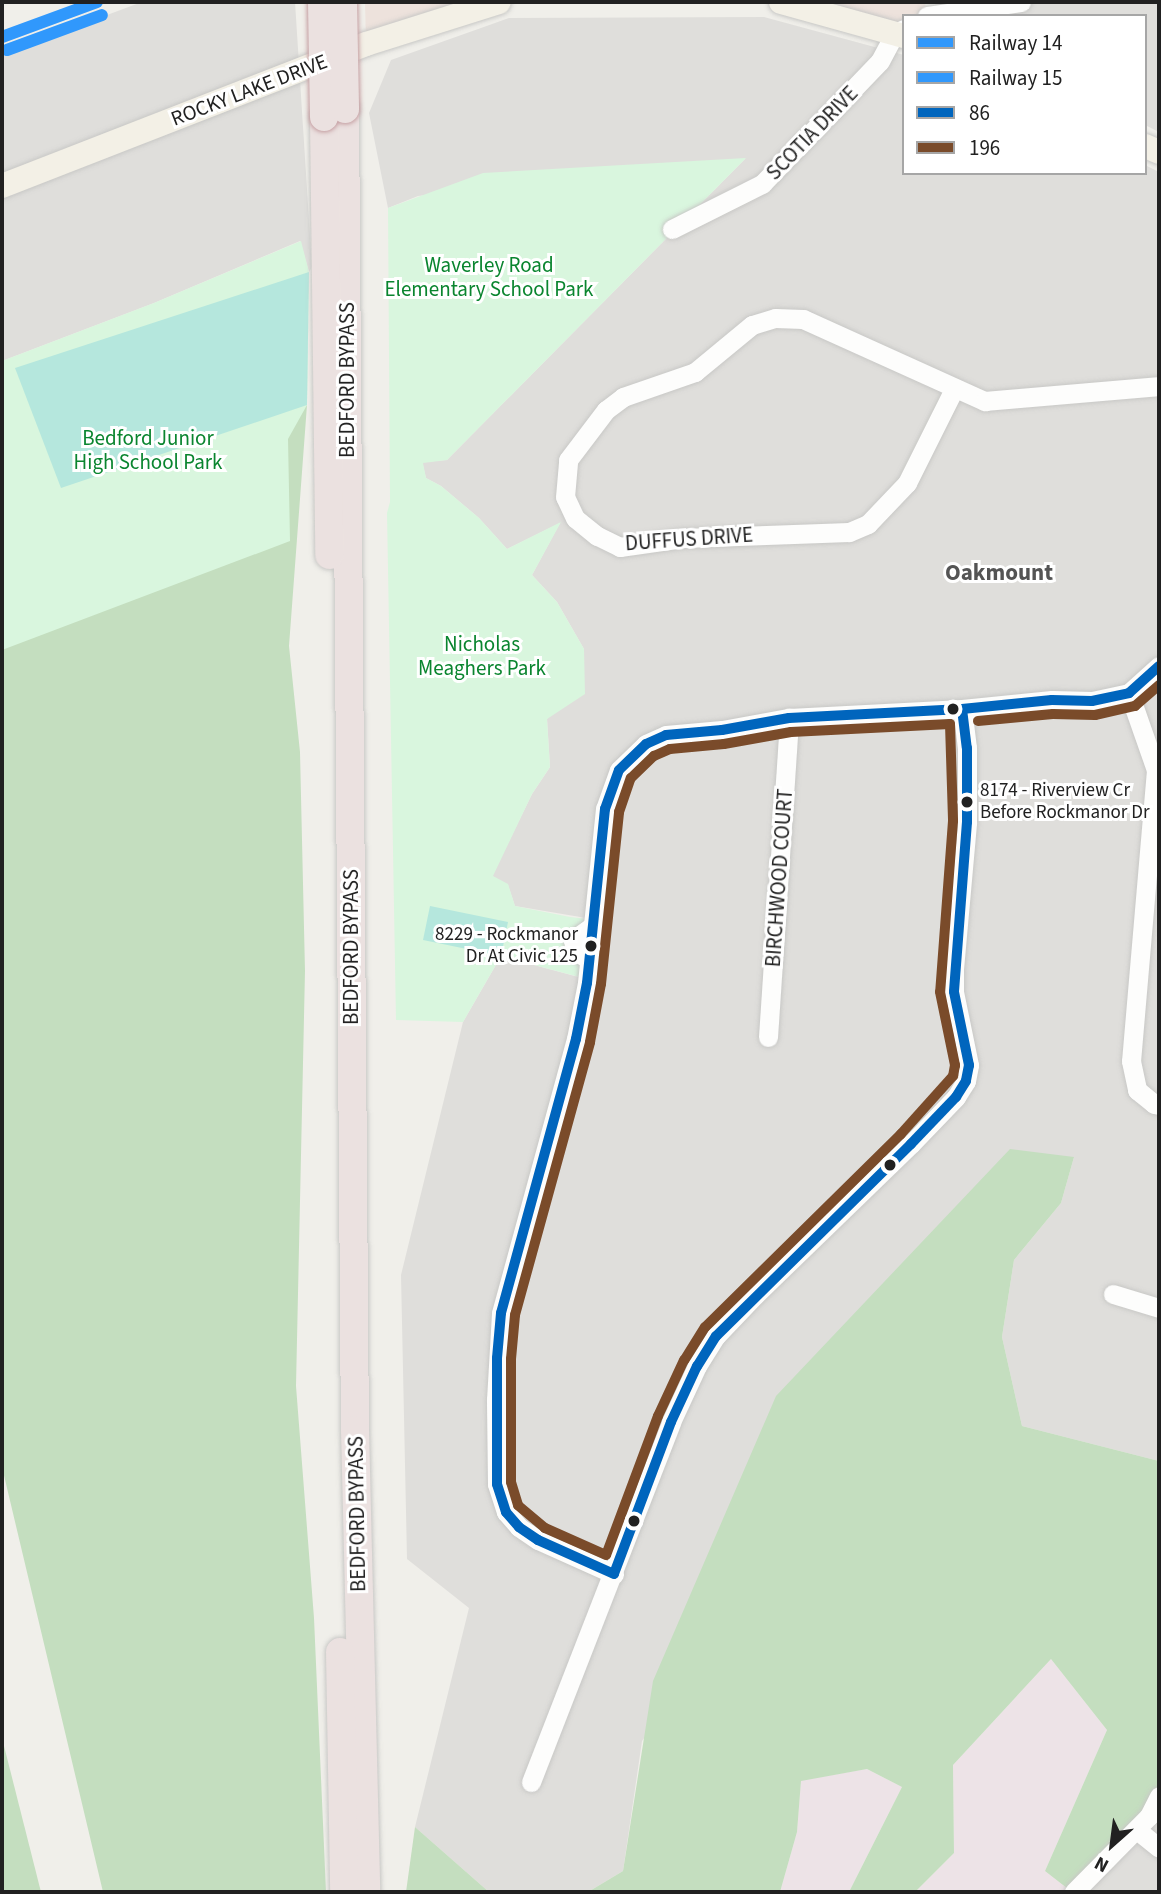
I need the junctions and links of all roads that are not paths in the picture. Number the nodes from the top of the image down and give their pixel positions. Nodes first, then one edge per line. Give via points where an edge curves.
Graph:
1 (322, 2) edge
2 (342, 2) edge
3 (499, 2) edge
4 (781, 2) edge
5 (1021, 2) edge
6 (940, 14) edge
7 (901, 33) edge
8 (334, 113) junction
9 (2, 186) edge
10 (672, 229) dead end
11 (1159, 386) edge
12 (954, 389) junction
13 (1159, 666) edge
14 (1129, 693) junction
15 (962, 709) junction
16 (789, 718) junction
17 (768, 1037) dead end
18 (1159, 1105) edge
19 (1113, 1294) dead end
20 (1159, 1308) edge
21 (614, 1574) junction
22 (531, 1782) dead end
23 (1159, 1796) edge
24 (1137, 1830) junction
25 (1159, 1847) edge
26 (344, 1892) edge
27 (366, 1892) edge
28 (1074, 1892) edge

1 - 8 highway, BEDFORD BYPASS, bridge
2 - 8 highway, BEDFORD BYPASS, bridge
3 - 9 main road, ROCKY LAKE DRIVE via 366,44
4 - 7 main road
5 - 6 street
7 - 10 street, SCOTIA DRIVE via 880,61 762,184
8 - 26 highway, BEDFORD BYPASS
8 - 27 highway, BEDFORD BYPASS
11 - 12 street, DUFFUS DRIVE via 1007,401 985,401
12 - 12 street, DUFFUS DRIVE via 803,319 775,318 752,325 695,372 623,397 606,410 568,460 565,497 575,518 621,547 683,538 849,532 868,524 907,484
13 - 14 street
14 - 15 street via 1092,701
14 - 18 street via 1156,770 1131,1060 1137,1090
15 - 16 street
15 - 21 street via 967,822 954,992 969,1065 967,1081 911,1144 716,1336 671,1422
16 - 17 street, BIRCHWOOD COURT
16 - 21 street via 666,735 646,744 619,770 604,809 587,983 576,1040 501,1313 497,1484 506,1512 519,1527
19 - 20 street
21 - 22 street
23 - 24 street
24 - 25 street
24 - 28 street

